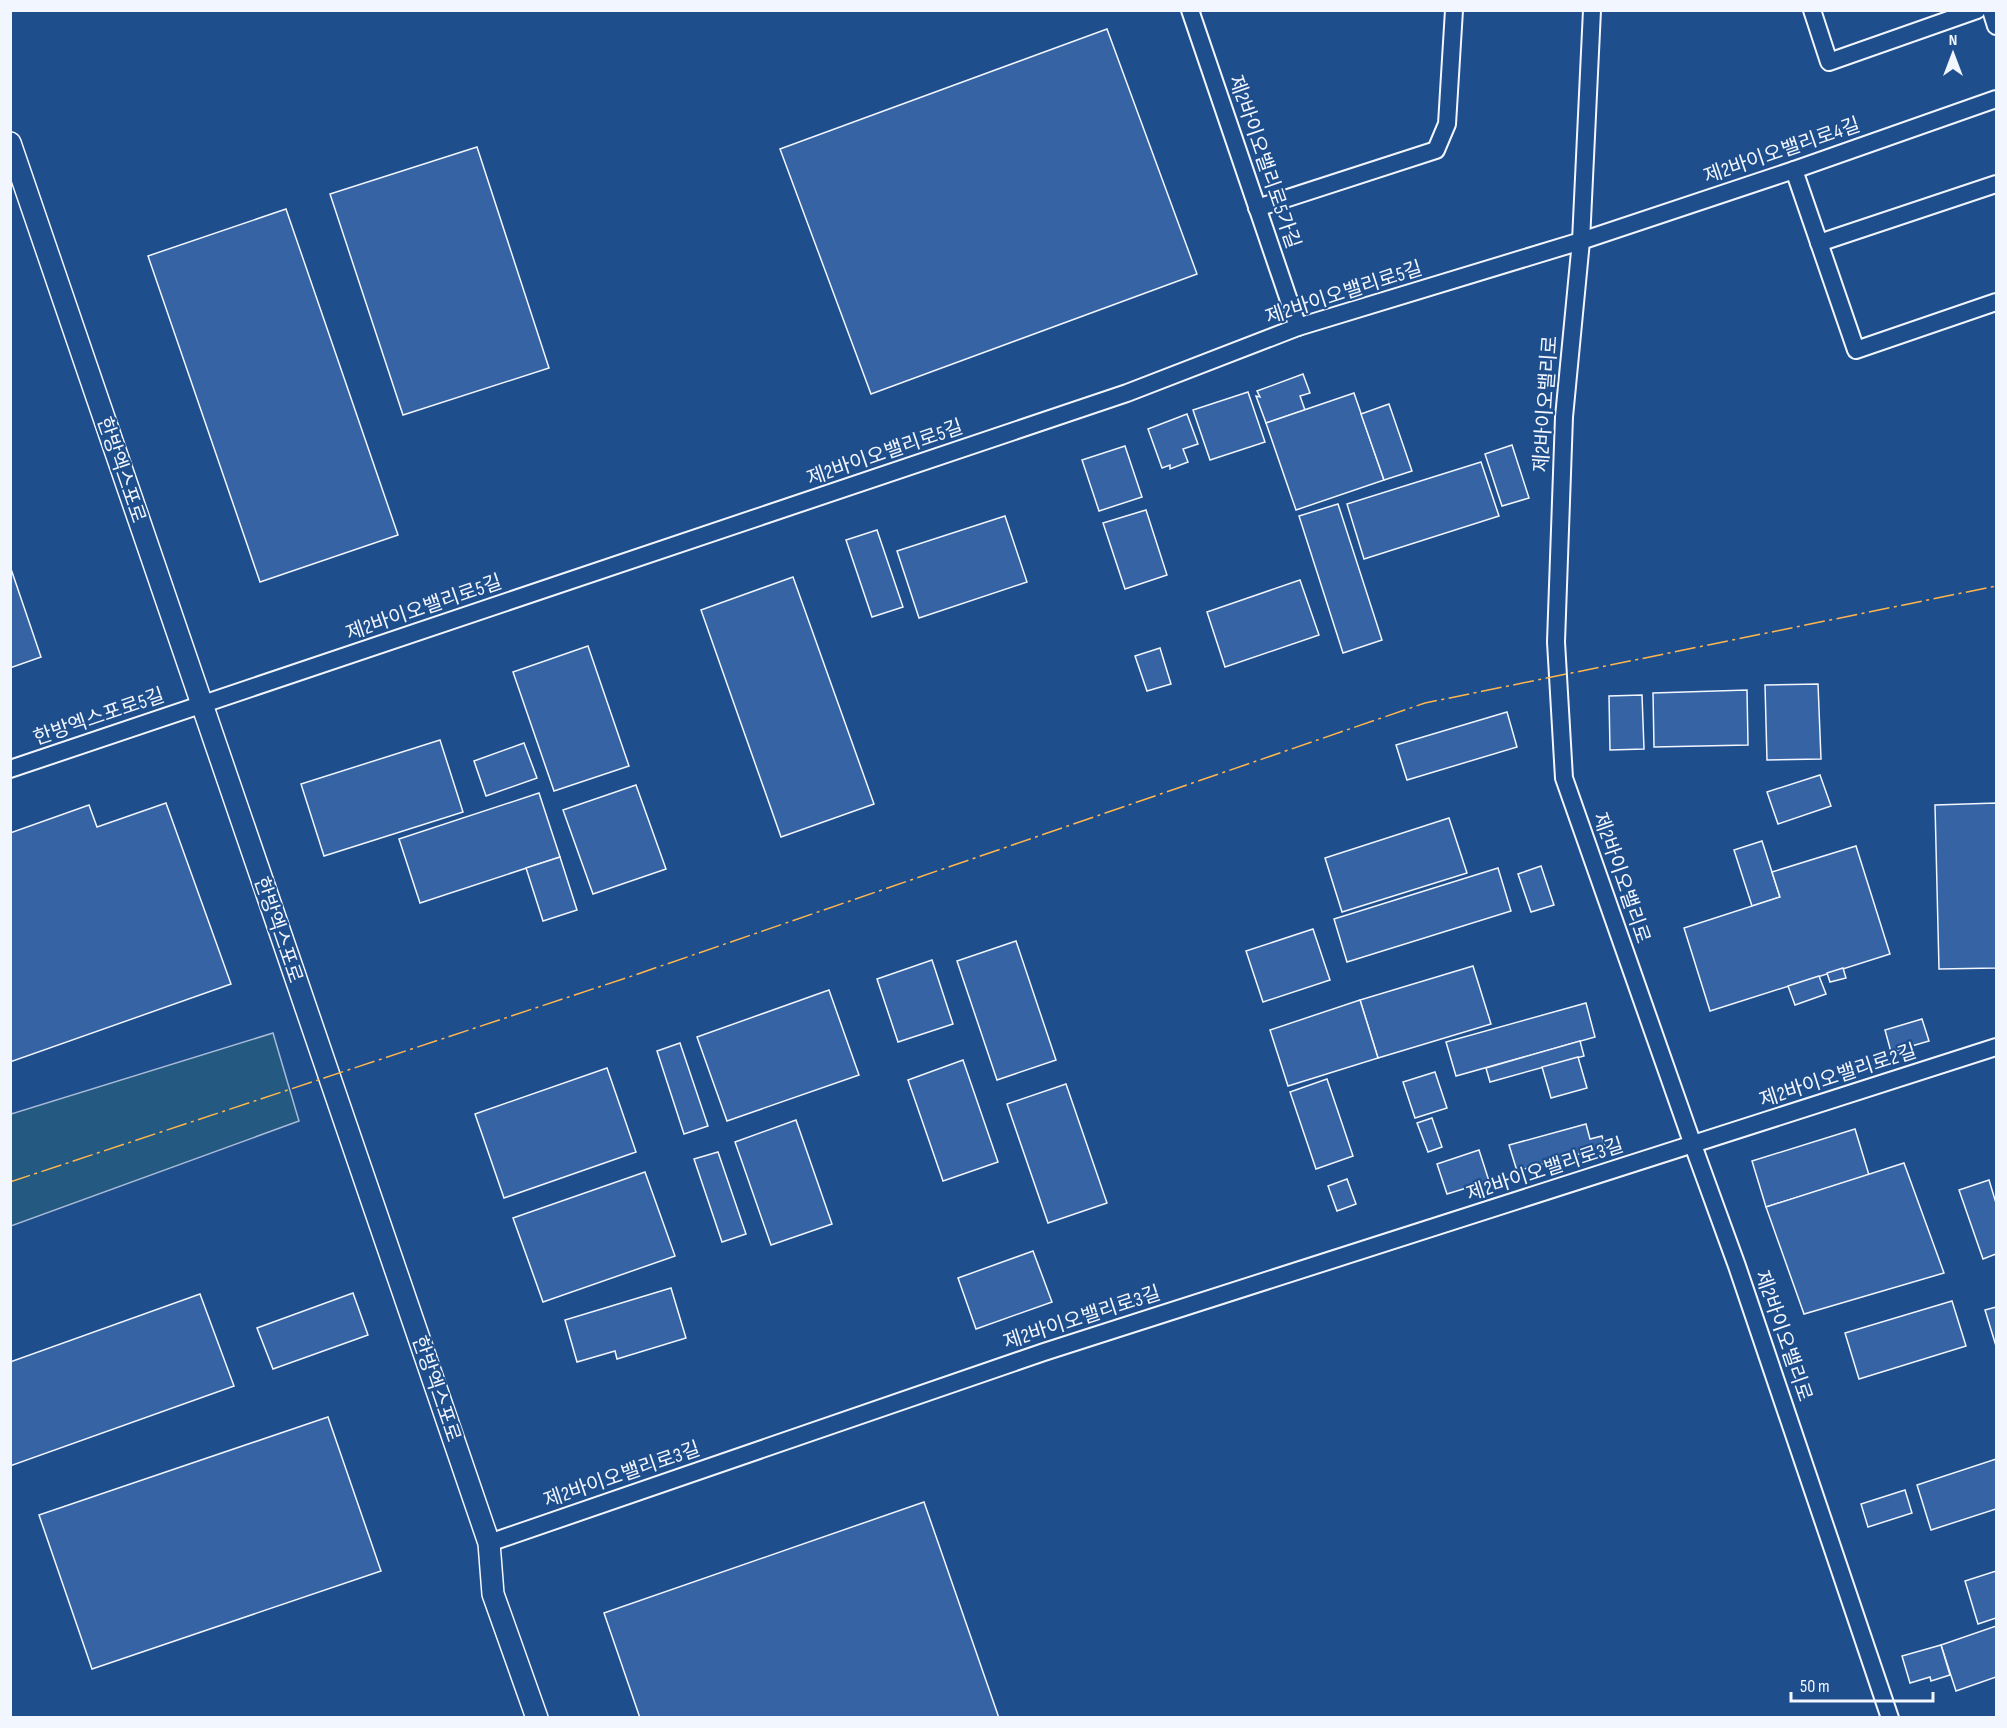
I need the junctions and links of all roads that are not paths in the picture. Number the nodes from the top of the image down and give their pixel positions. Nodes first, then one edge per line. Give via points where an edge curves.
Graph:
1 (1190, 10) edge
2 (1454, 10) edge
3 (1592, 10) edge
4 (1812, 10) edge
5 (1977, 10) edge
6 (1991, 10) edge
7 (1996, 26) edge
8 (1996, 99) edge
9 (10, 143) edge
10 (1794, 170) junction
11 (1996, 184) edge
12 (1257, 208) junction
13 (1581, 241) junction
14 (1819, 243) junction
15 (1996, 302) edge
16 (1298, 327) junction
17 (201, 705) junction
18 (10, 769) edge
19 (1996, 1047) edge
20 (1692, 1145) junction
21 (489, 1544) junction
22 (537, 1718) edge
23 (1890, 1718) edge

1 - 12 street, 제2바이오밸리로5가길
2 - 12 street via 1447,124 1436,150
3 - 13 street, 제2바이오밸리로
4 - 5 street via 1829,62
6 - 7 street
8 - 10 street, 제2바이오밸리로4길
9 - 17 street, 한방엑스포로
10 - 13 street, 제2바이오밸리로4길
10 - 14 street
11 - 14 street
12 - 16 street, 제2바이오밸리로5가길
13 - 16 street, 제2바이오밸리로5길
13 - 20 street, 제2바이오밸리로 via 1564,417 1556,642 1564,778
14 - 15 street via 1856,350
16 - 17 street, 제2바이오밸리로5길 via 1127,393
17 - 18 street, 한방엑스포로5길
17 - 21 street, 한방엑스포로
19 - 20 street, 제2바이오밸리로2길
20 - 21 street, 제2바이오밸리로3길 via 1044,1352
20 - 23 street, 제2바이오밸리로 via 1737,1266
21 - 22 street, 한방엑스포로 via 493,1594

